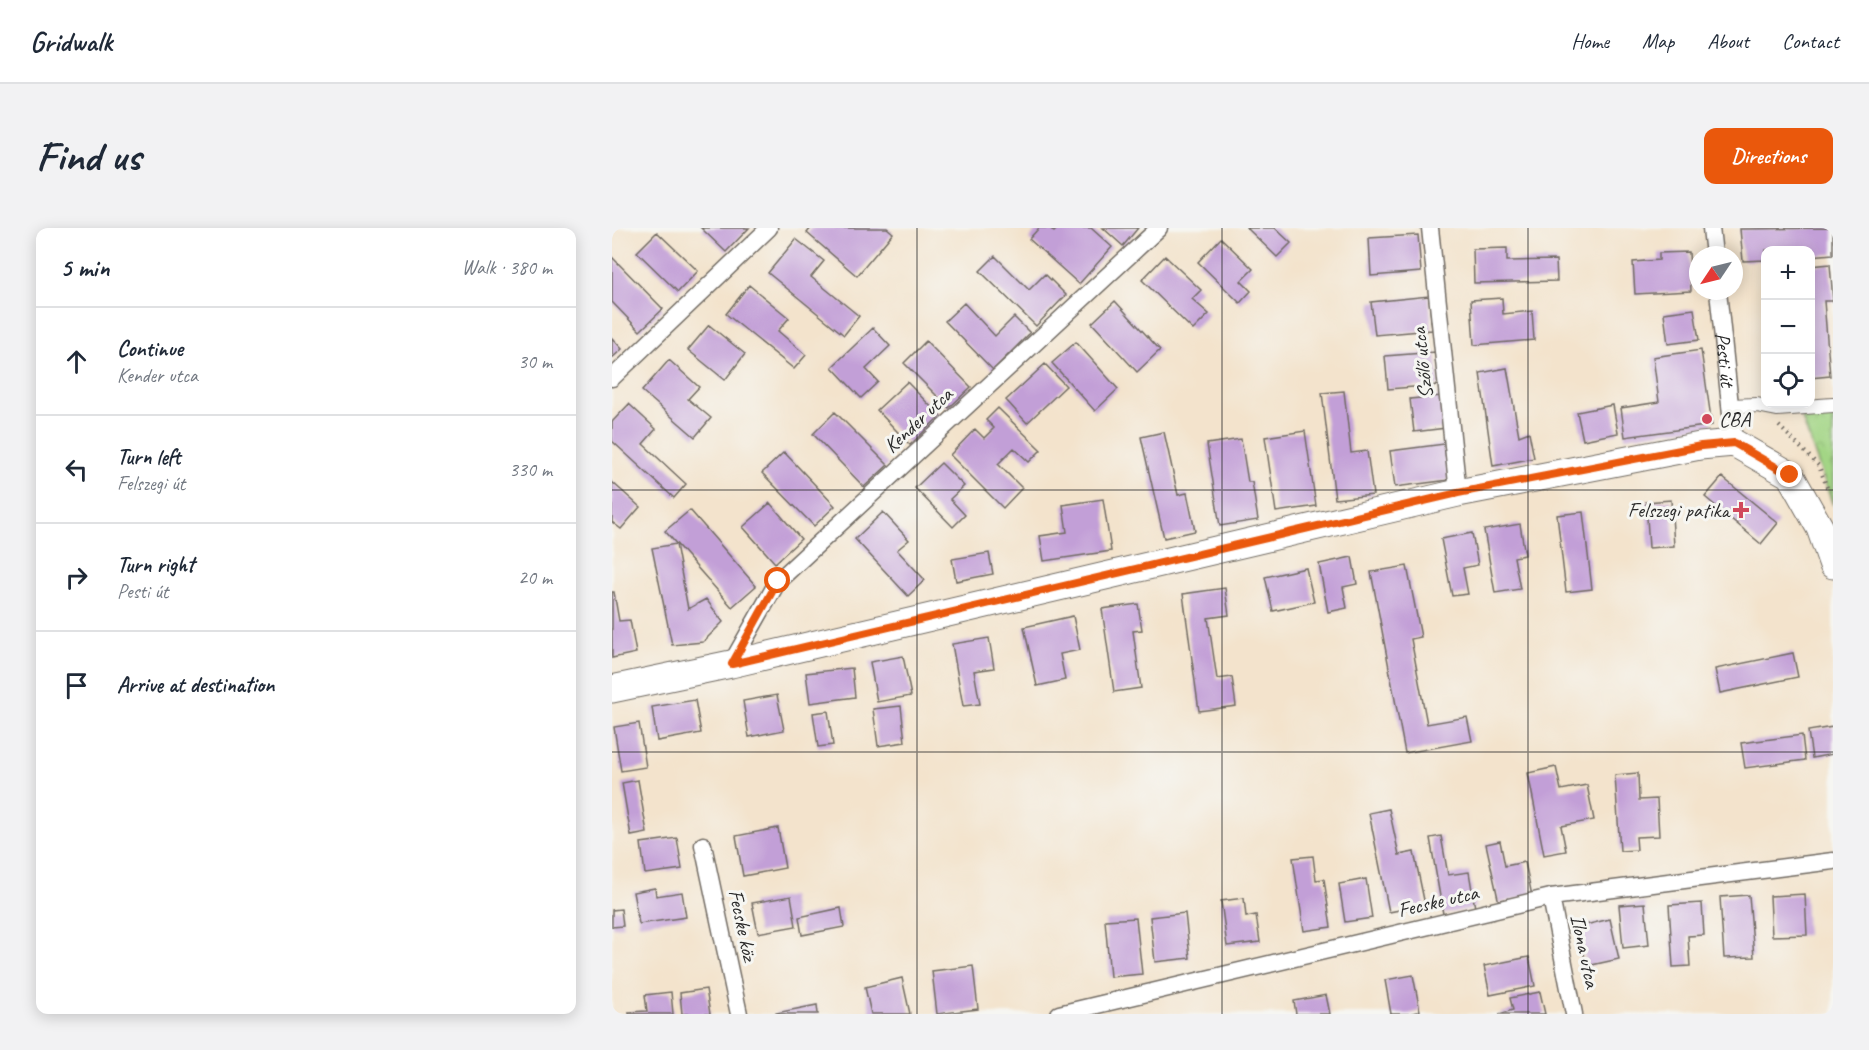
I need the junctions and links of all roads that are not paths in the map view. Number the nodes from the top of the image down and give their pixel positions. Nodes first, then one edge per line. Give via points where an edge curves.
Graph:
1 (769, 228) edge
2 (1159, 228) edge
3 (1430, 228) edge
4 (1711, 228) edge
5 (1713, 246) edge
6 (1719, 300) edge
7 (612, 378) edge
8 (1833, 405) edge
9 (1730, 406) junction
10 (1734, 443) junction
11 (1458, 493) junction
12 (1833, 565) edge
13 (732, 664) junction
14 (612, 689) edge
15 (703, 845) dead end
16 (1833, 861) edge
17 (1551, 897) junction
18 (739, 1014) edge
19 (1059, 1014) edge
20 (1574, 1014) edge

1 - 7 street
2 - 13 street, Kender utca via 778,581
3 - 11 street, Szőlő utca
4 - 5 street
6 - 9 street, Pesti út
8 - 9 street via 1776,409
9 - 10 street, Pesti út
10 - 11 main road
10 - 12 main road via 1790,475 1820,528
11 - 13 main road
13 - 14 main road
15 - 18 street, Fecske köz
16 - 17 street, Fecske utca
17 - 19 street, Fecske utca
17 - 20 street, Ilona utca

